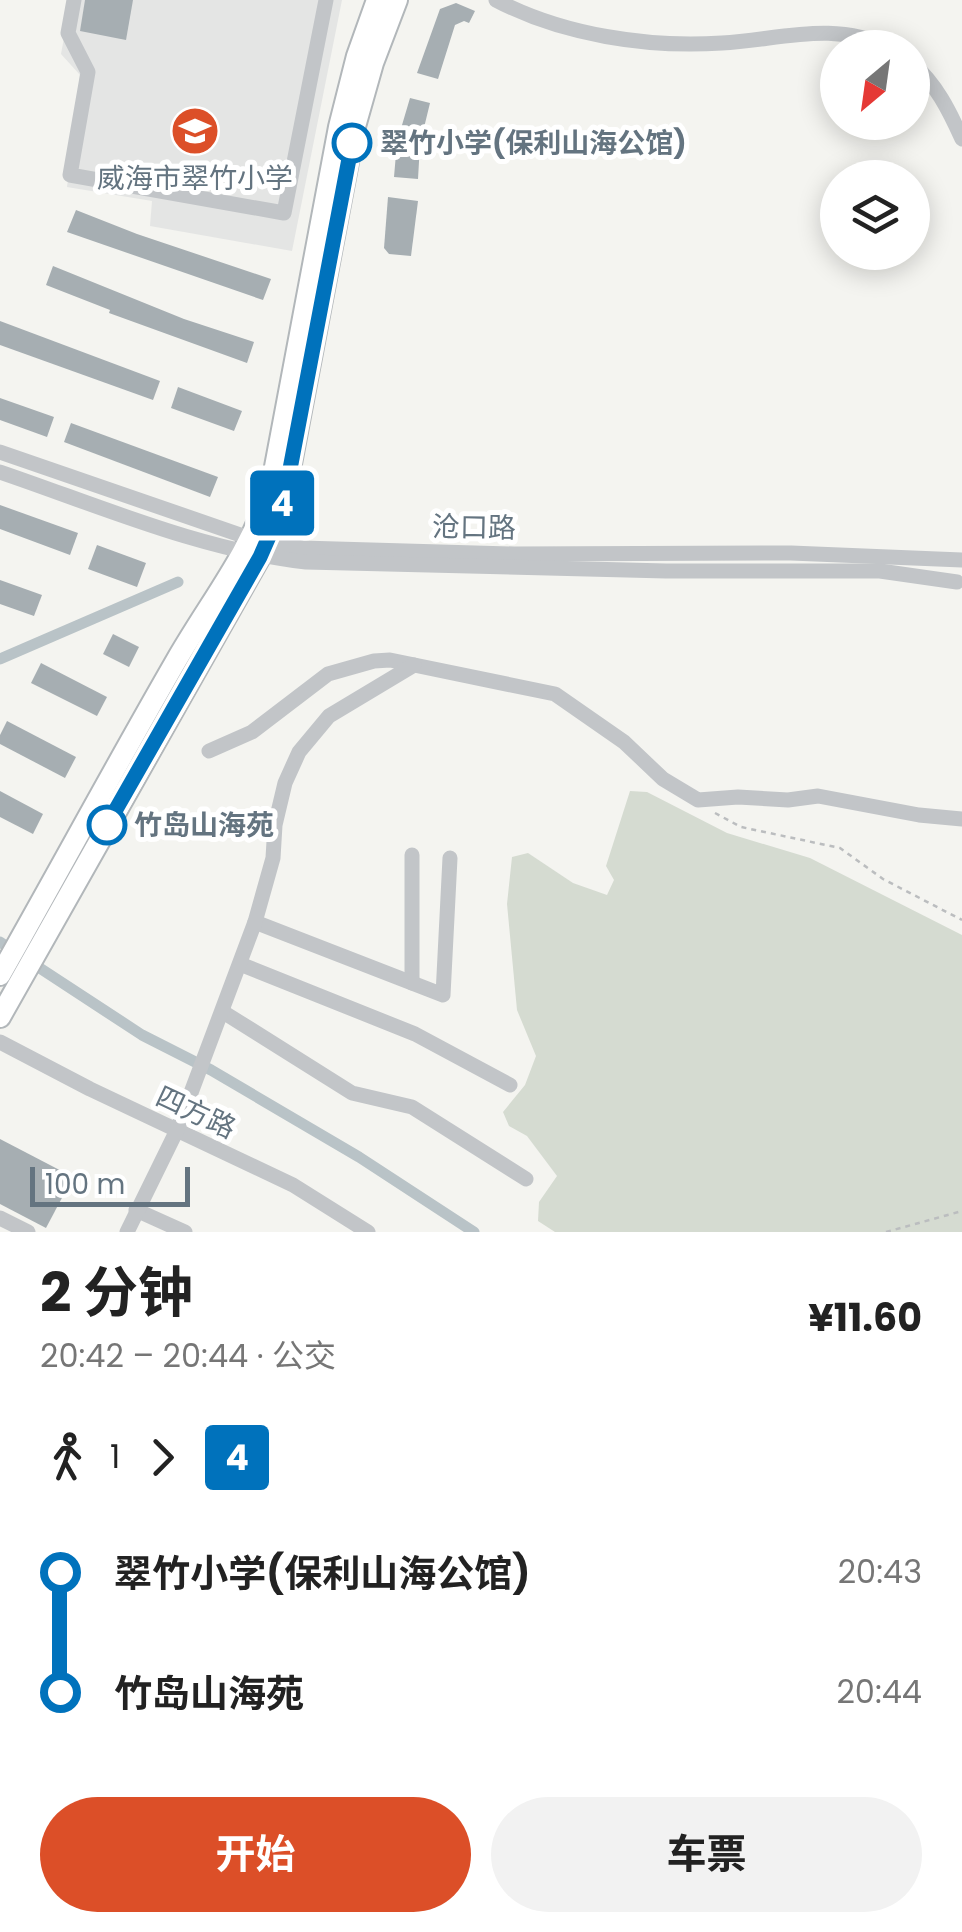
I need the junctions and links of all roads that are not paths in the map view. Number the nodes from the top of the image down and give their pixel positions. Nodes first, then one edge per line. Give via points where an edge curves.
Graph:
1 (74, 0) edge
2 (326, 0) edge
3 (377, 0) edge
4 (397, 0) edge
5 (496, 0) edge
6 (820, 32) edge
7 (930, 80) edge
8 (962, 139) edge
9 (0, 452) edge
10 (0, 472) edge
11 (256, 548) junction
12 (962, 563) edge
13 (960, 584) edge
14 (414, 665) junction
15 (209, 751) dead end
16 (962, 819) edge
17 (412, 855) dead end
18 (450, 858) dead end
19 (255, 922) junction
20 (240, 964) junction
21 (11, 969) edge
22 (412, 983) junction
23 (222, 1012) junction
24 (0, 1017) edge
25 (0, 1042) edge
26 (510, 1085) dead end
27 (176, 1130) junction
28 (526, 1180) dead end
29 (136, 1210) junction
30 (0, 1218) edge
31 (27, 1232) edge
32 (127, 1232) edge
33 (185, 1232) edge
34 (368, 1232) edge

1 - 2 street via 68,33 88,72 70,175 284,213
3 - 11 main road via 338,127
4 - 11 main road via 354,130 290,469
5 - 6 street via 617,40 717,44
7 - 8 street
9 - 11 street, 沧口路
10 - 11 street, 沧口路 via 174,532
11 - 12 street, 沧口路 via 791,554
11 - 13 street, 沧口路 via 306,562 880,571
11 - 21 main road via 188,641
12 - 13 street
14 - 15 street via 374,661 328,674 252,732
14 - 16 street via 555,694 698,800 818,796
14 - 19 street via 330,716 299,752
17 - 22 street
18 - 22 street via 443,994
19 - 20 street
19 - 22 street
20 - 23 street
20 - 26 street via 415,1034
21 - 24 main road
23 - 27 street
23 - 28 street via 352,1093 412,1107
25 - 27 street, 四方路
27 - 29 street
27 - 34 street, 四方路 via 292,1185
29 - 32 street
29 - 33 street
30 - 31 street

